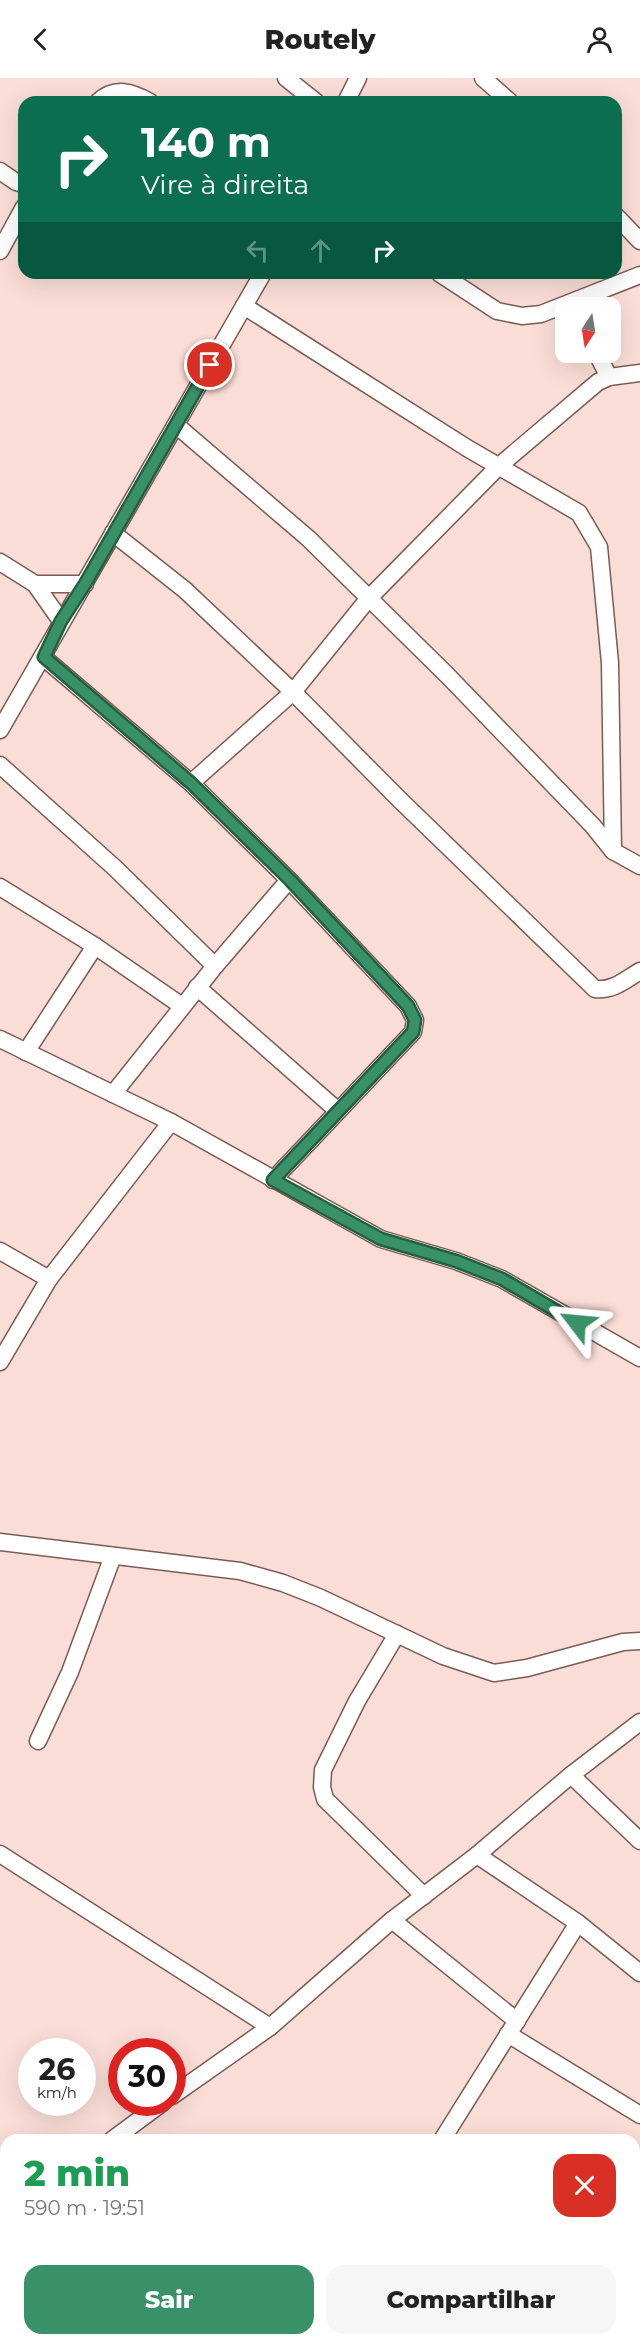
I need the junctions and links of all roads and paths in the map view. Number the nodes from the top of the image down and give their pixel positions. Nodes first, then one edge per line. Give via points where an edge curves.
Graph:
1 (286, 78) edge
2 (358, 78) edge
3 (483, 78) edge
4 (104, 96) edge
5 (139, 96) edge
6 (308, 96) edge
7 (349, 96) edge
8 (503, 96) edge
9 (0, 171) edge
10 (13, 183) edge
11 (18, 218) edge
12 (622, 222) edge
13 (640, 241) edge
14 (0, 250) edge
15 (640, 275) edge
16 (254, 279) edge
17 (448, 279) edge
18 (590, 297) edge
19 (244, 306) junction
20 (555, 310) edge
21 (602, 363) edge
22 (640, 373) edge
23 (609, 377) junction
24 (176, 425) junction
25 (499, 466) junction
26 (112, 533) junction
27 (0, 562) edge
28 (35, 584) junction
29 (85, 584) junction
30 (369, 598) junction
31 (61, 621) junction
32 (44, 657) junction
33 (293, 692) junction
34 (0, 730) edge
35 (0, 765) edge
36 (191, 783) junction
37 (613, 851) junction
38 (640, 866) edge
39 (290, 880) junction
40 (0, 887) edge
41 (95, 946) junction
42 (215, 966) junction
43 (640, 970) edge
44 (197, 987) junction
45 (182, 1006) junction
46 (0, 1039) edge
47 (26, 1052) junction
48 (113, 1094) junction
49 (338, 1111) junction
50 (171, 1122) junction
51 (273, 1180) junction
52 (0, 1251) edge
53 (49, 1279) junction
54 (640, 1358) edge
55 (0, 1362) edge
56 (0, 1542) edge
57 (113, 1556) junction
58 (397, 1634) junction
59 (640, 1641) edge
60 (640, 1722) edge
61 (38, 1741) dead end
62 (571, 1775) junction
63 (640, 1841) edge
64 (0, 1854) edge
65 (477, 1855) junction
66 (424, 1896) junction
67 (392, 1920) junction
68 (578, 1923) junction
69 (640, 1973) edge
70 (270, 2027) junction
71 (513, 2027) junction
72 (186, 2086) edge
73 (640, 2115) edge
74 (144, 2116) edge
75 (120, 2134) edge
76 (446, 2134) edge

1 - 6 street
2 - 7 street
3 - 8 street
4 - 5 street via 130,91
9 - 10 street
11 - 14 street
12 - 13 street
15 - 18 street
16 - 19 street
17 - 20 street via 497,311 522,316
19 - 24 street
19 - 25 street
21 - 23 street
22 - 23 street
23 - 25 street via 598,382
24 - 26 street
24 - 30 street via 309,539
25 - 30 street
25 - 37 street via 579,513 599,547 610,663
26 - 29 street
26 - 33 street via 185,590
27 - 28 street
28 - 29 street
28 - 31 street
29 - 31 street
30 - 33 street
30 - 37 street
31 - 32 street
32 - 34 street
32 - 36 street
33 - 36 street
33 - 43 street via 595,988 617,986
35 - 42 street via 115,868
36 - 39 street
37 - 38 street
39 - 42 street
39 - 49 street via 408,1006 415,1020 413,1032
40 - 41 street
41 - 45 street
41 - 47 street
42 - 44 street
44 - 45 street
44 - 49 street
45 - 48 street
46 - 47 street
47 - 48 street
48 - 50 street
49 - 51 street
50 - 51 street
50 - 53 street
51 - 54 street via 381,1239 502,1279
52 - 53 street
53 - 55 street
56 - 57 street
57 - 58 street via 262,1577 321,1598
57 - 61 street via 70,1672
58 - 59 street via 443,1656 494,1673
58 - 66 street via 357,1701 323,1770 322,1787 325,1799
60 - 62 street
62 - 63 street
62 - 65 street
64 - 70 street
65 - 66 street
65 - 68 street
66 - 67 street
67 - 70 street
67 - 71 street
68 - 69 street
68 - 71 street
70 - 72 street
71 - 73 street
71 - 76 street
74 - 75 street

